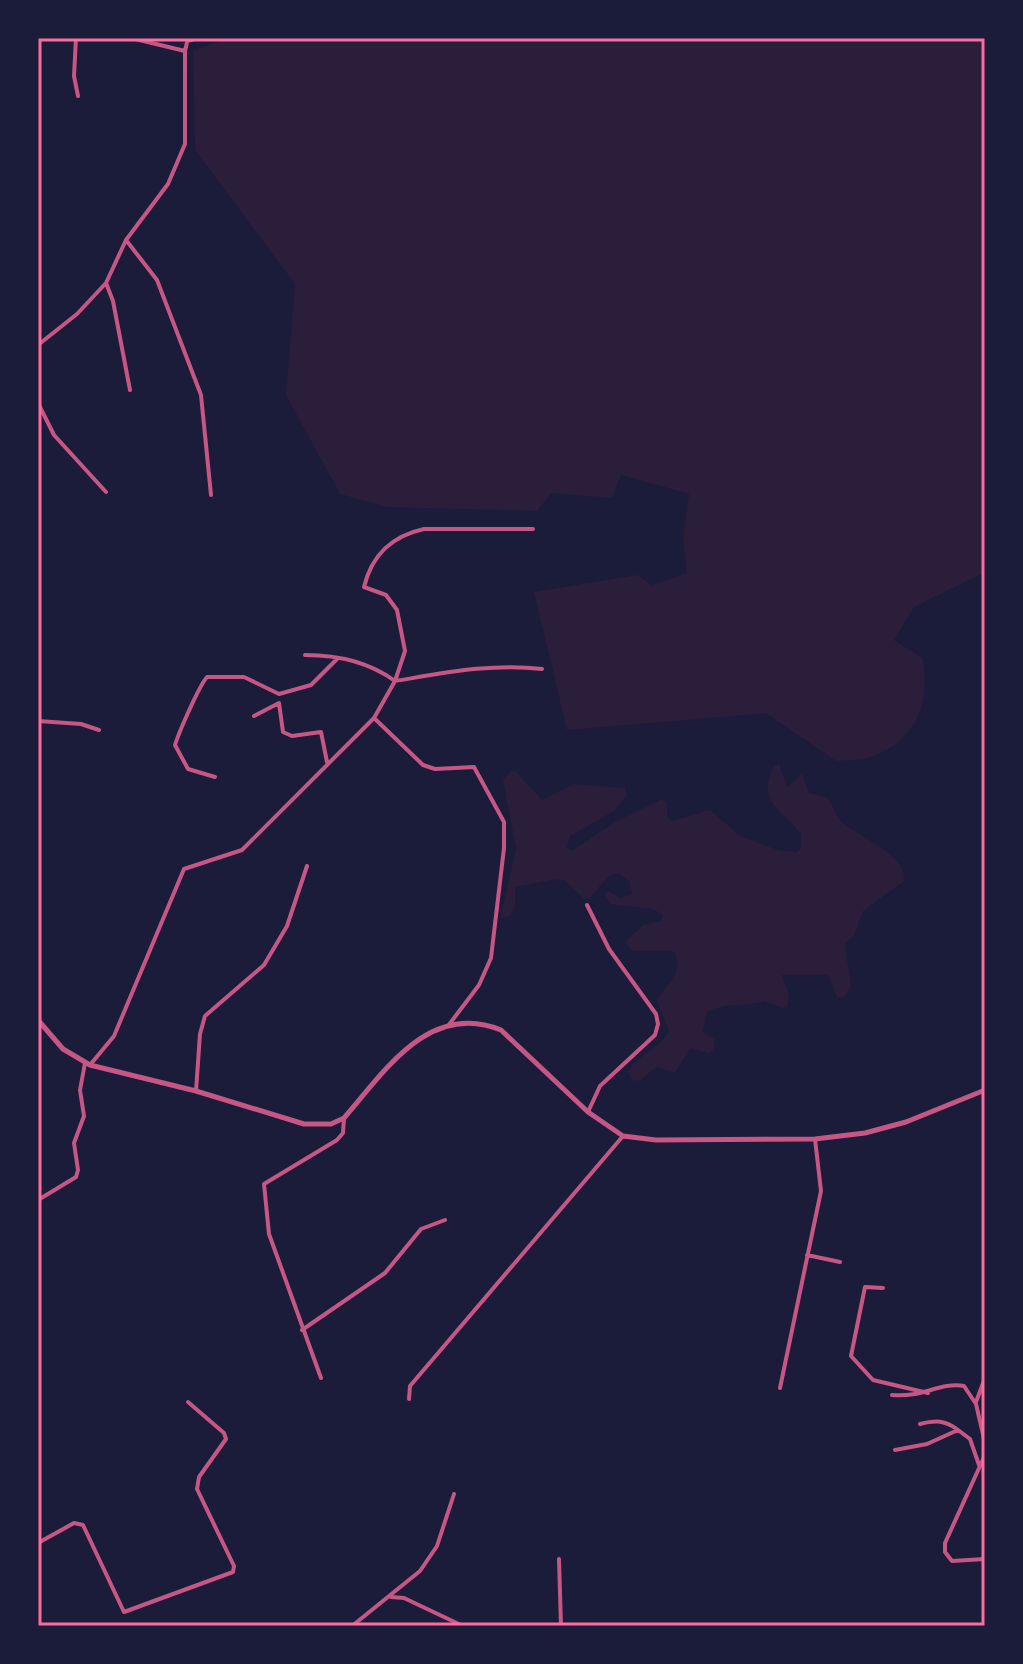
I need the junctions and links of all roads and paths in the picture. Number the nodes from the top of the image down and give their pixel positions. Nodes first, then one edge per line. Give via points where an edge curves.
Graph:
1 (76, 38) edge
2 (131, 38) edge
3 (198, 38) edge
4 (188, 40) edge
5 (185, 51) junction
6 (78, 96) dead end
7 (126, 240) junction
8 (106, 283) junction
9 (38, 345) edge
10 (130, 390) dead end
11 (38, 403) edge
12 (106, 492) dead end
13 (211, 495) dead end
14 (533, 529) dead end
15 (305, 655) dead end
16 (338, 658) junction
17 (542, 669) dead end
18 (395, 681) junction
19 (254, 716) dead end
20 (374, 718) junction
21 (38, 721) edge
22 (99, 730) dead end
23 (327, 762) junction
24 (215, 777) dead end
25 (307, 866) dead end
26 (587, 905) dead end
27 (38, 1020) edge
28 (448, 1026) junction
29 (88, 1064) junction
30 (985, 1090) edge
31 (196, 1091) junction
32 (588, 1112) junction
33 (344, 1118) junction
34 (623, 1136) junction
35 (815, 1139) junction
36 (38, 1200) edge
37 (445, 1220) dead end
38 (807, 1255) junction
39 (840, 1262) dead end
40 (883, 1288) dead end
41 (302, 1330) junction
42 (321, 1378) dead end
43 (985, 1378) edge
44 (780, 1388) dead end
45 (928, 1393) junction
46 (892, 1395) dead end
47 (409, 1399) dead end
48 (188, 1402) dead end
49 (976, 1404) junction
50 (920, 1424) dead end
51 (958, 1430) junction
52 (985, 1443) edge
53 (895, 1450) dead end
54 (985, 1455) edge
55 (980, 1467) junction
56 (454, 1494) dead end
57 (38, 1543) edge
58 (559, 1559) dead end
59 (985, 1559) edge
60 (391, 1597) junction
61 (352, 1626) edge
62 (463, 1626) edge
63 (561, 1626) edge

1 - 6 street
2 - 5 street
3 - 4 street
4 - 5 street
5 - 7 street via 185,144 168,184
7 - 8 street
7 - 13 street via 157,280 201,395
8 - 9 street
8 - 10 street
11 - 12 street via 54,435
14 - 18 street via 424,529 407,533 378,554 364,587 386,595 397,610 405,651
15 - 16 street
16 - 18 street via 378,669
16 - 24 street via 311,685 279,694 244,677 207,677 197,688 175,745 188,769
17 - 18 street via 479,668
18 - 20 street
19 - 23 street via 279,703 283,732 321,732
20 - 23 street
20 - 28 street via 423,765 474,767 504,822 491,958 479,985
21 - 22 street
23 - 29 street via 242,850 184,869 114,1036
25 - 31 street via 287,926 264,965 205,1016
26 - 32 street via 658,1024 655,1035 600,1086
27 - 29 street via 63,1049
28 - 32 street via 483,1023 501,1030
28 - 33 street via 412,1041
29 - 31 street
29 - 36 street via 80,1090 84,1116 74,1143 76,1177
30 - 35 street via 906,1122
31 - 33 street via 304,1124 331,1124
32 - 34 street
33 - 41 street via 337,1140 264,1184 269,1234
34 - 35 street
34 - 47 street via 410,1386
35 - 38 street via 821,1191
37 - 41 street via 421,1229 385,1273
38 - 39 street
38 - 44 street
40 - 45 street via 865,1287 851,1356 873,1380
41 - 42 street
43 - 49 street
45 - 46 street
45 - 49 street via 951,1384 964,1386
48 - 57 street via 226,1439 199,1477 197,1489 233,1572 124,1612 83,1525 74,1523
49 - 52 street
50 - 51 street via 936,1420
51 - 53 street
51 - 55 street via 970,1439
54 - 55 street
55 - 59 street via 945,1552 952,1561
56 - 60 street via 437,1546 420,1571
58 - 63 street
60 - 61 street
60 - 62 street

